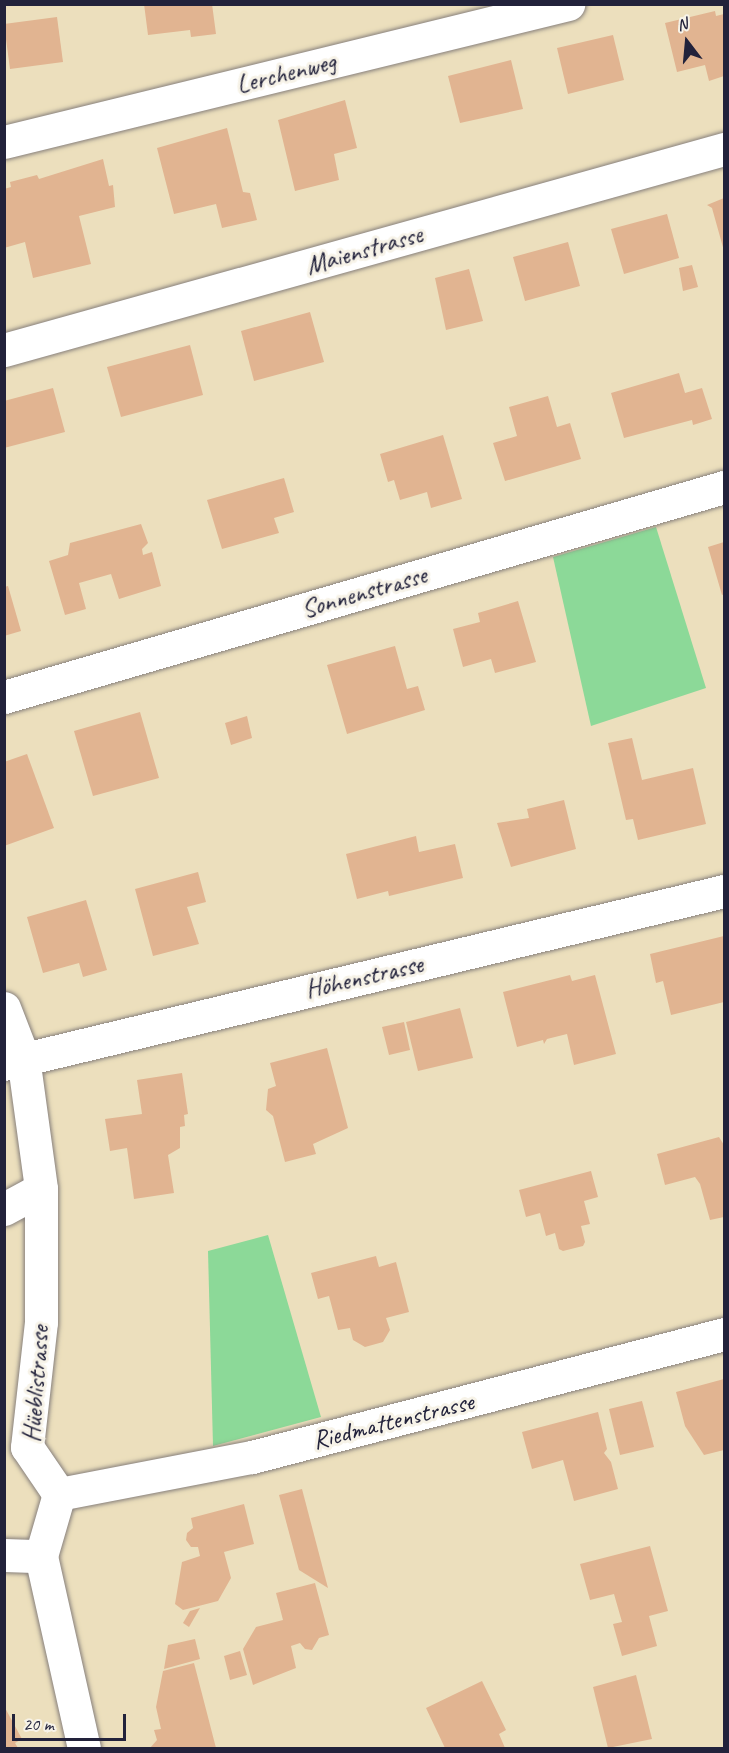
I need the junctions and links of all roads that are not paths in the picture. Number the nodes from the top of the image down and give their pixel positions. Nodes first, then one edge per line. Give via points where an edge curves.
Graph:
1 (568, 4) edge
2 (4, 142) edge
3 (724, 149) edge
4 (4, 350) edge
5 (724, 487) edge
6 (4, 697) edge
7 (724, 891) edge
8 (4, 1008) edge
9 (14, 1061) edge
10 (41, 1189) junction
11 (4, 1209) edge
12 (724, 1334) edge
13 (16, 1452) edge
14 (58, 1494) junction
15 (4, 1555) edge
16 (40, 1556) junction
17 (84, 1749) edge

1 - 2 street, Lerchenweg
3 - 4 street, Maienstrasse
5 - 6 street, Sonnenstrasse
7 - 9 street, Höhenstrasse
8 - 9 street, Hüeblistrasse
9 - 10 street, Hüeblistrasse
10 - 11 street
10 - 13 street, Hüeblistrasse via 41,1322
12 - 14 street, Riedmattenstrasse via 252,1457
13 - 14 street, Hüeblistrasse
14 - 16 street
15 - 16 street
16 - 17 street

